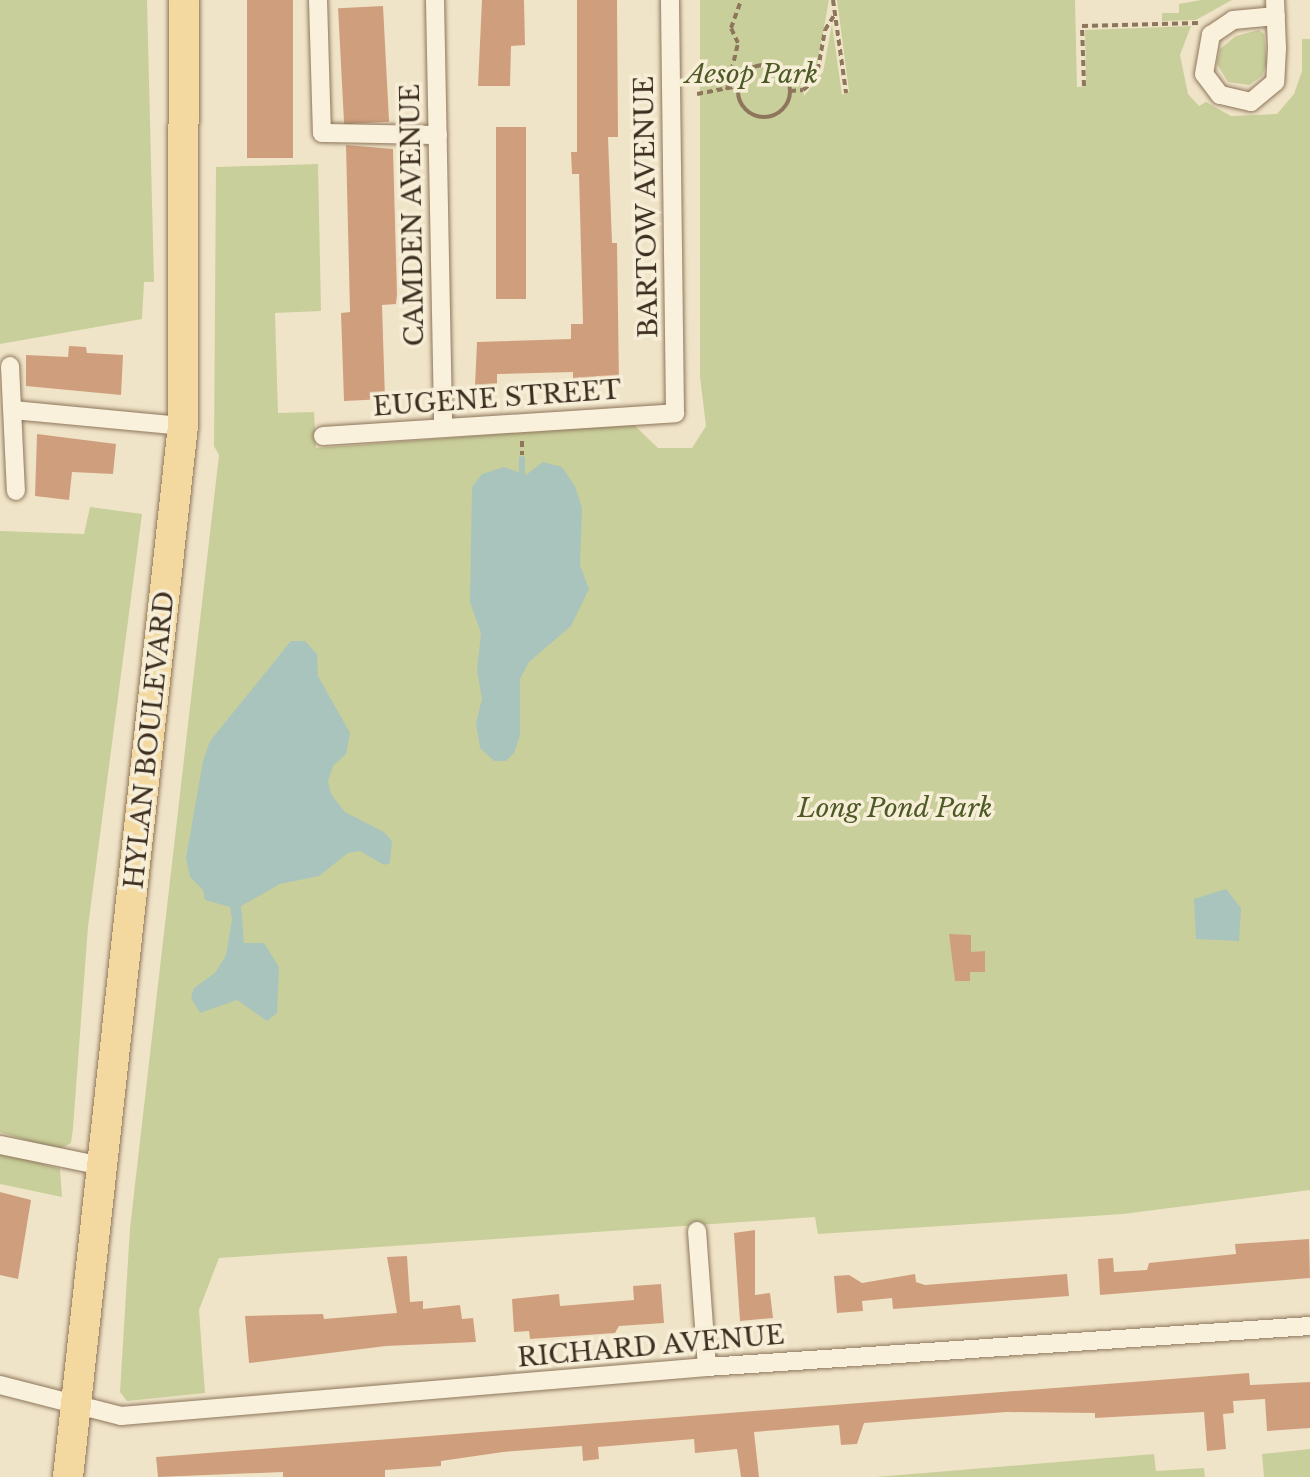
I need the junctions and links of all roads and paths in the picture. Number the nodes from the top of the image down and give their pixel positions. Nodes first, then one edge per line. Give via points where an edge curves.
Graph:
1 (184, 0) edge
2 (318, 0) edge
3 (435, 0) edge
4 (670, 0) edge
5 (741, 0) edge
6 (833, 0) edge
7 (1275, 8) edge
8 (1158, 13) dead end
9 (835, 14) junction
10 (1198, 23) dead end
11 (1158, 24) junction
12 (738, 86) junction
13 (1084, 86) dead end
14 (727, 90) junction
15 (790, 91) junction
16 (846, 93) dead end
17 (697, 94) dead end
18 (438, 135) junction
19 (10, 366) dead end
20 (13, 410) junction
21 (675, 413) joint
22 (183, 426) junction
23 (443, 428) junction
24 (323, 436) dead end
25 (16, 491) dead end
26 (0, 1145) edge
27 (102, 1166) junction
28 (697, 1231) dead end
29 (1310, 1326) edge
30 (707, 1367) junction
31 (0, 1385) edge
32 (76, 1407) junction
33 (68, 1477) edge

1 - 22 main road, HYLAN BOULEVARD
2 - 18 street via 322,133
3 - 18 street, CAMDEN AVENUE
4 - 21 street, BARTOW AVENUE
5 - 14 path via 731,28 738,43
6 - 9 path
7 - 7 street via 1233,20 1211,35 1204,74 1220,95 1251,102 1270,90 1277,69
8 - 11 path
9 - 15 path via 825,30 816,80 803,90
9 - 16 path
10 - 11 path
11 - 13 path via 1082,26
12 - 14 path
12 - 15 path via 746,71 769,65 783,72
12 - 15 path via 745,110 761,117 784,108
14 - 17 path
18 - 23 street, CAMDEN AVENUE
19 - 20 street
20 - 22 street
20 - 25 street
21 - 23 street, EUGENE STREET
22 - 27 main road, HYLAN BOULEVARD
23 - 24 street, EUGENE STREET
26 - 27 street
27 - 32 main road, HYLAN BOULEVARD
28 - 30 street
29 - 30 street, RICHARD AVENUE
30 - 32 street, RICHARD AVENUE via 121,1416
31 - 32 street, RICHARD AVENUE
32 - 33 main road, HYLAN BOULEVARD

